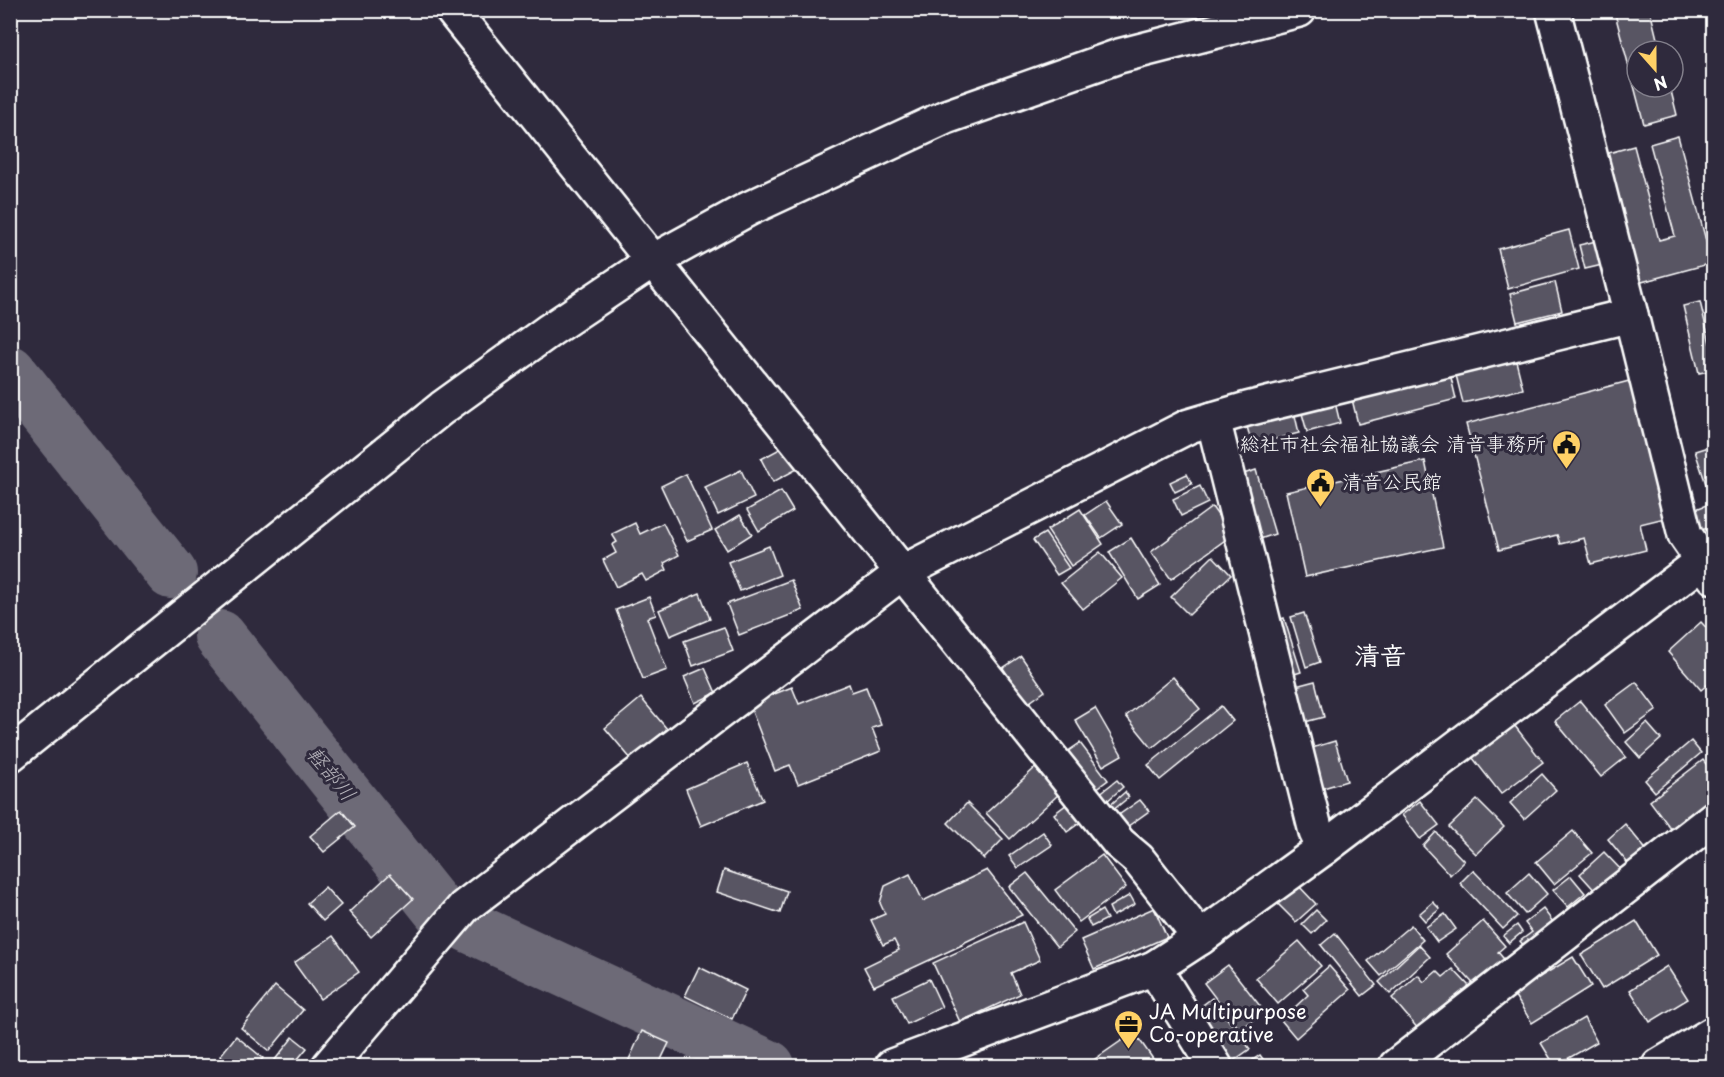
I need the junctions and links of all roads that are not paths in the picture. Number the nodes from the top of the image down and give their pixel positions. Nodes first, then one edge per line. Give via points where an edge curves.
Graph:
1 (452, 10) edge
2 (1299, 10) edge
3 (1553, 10) edge
4 (653, 261) junction
5 (1631, 315) junction
6 (1213, 418) junction
7 (1710, 564) edge
8 (903, 572) junction
9 (10, 755) edge
10 (1713, 818) edge
11 (1324, 848) junction
12 (1200, 938) junction
13 (1154, 968) junction
14 (1713, 1033) edge
15 (329, 1066) edge
16 (892, 1066) edge
17 (1215, 1066) edge
18 (1396, 1066) edge
19 (1659, 1066) edge

1 - 4 street
2 - 4 street via 1119,56 946,117 748,209
3 - 5 street
4 - 8 street
4 - 9 street via 442,408
5 - 6 street
5 - 7 street via 1685,536
6 - 8 street via 1189,426
6 - 11 street via 1316,832
7 - 11 street
8 - 12 street via 1119,843 1138,859
8 - 15 street via 464,907
10 - 18 street
11 - 12 street
12 - 13 street
13 - 16 street
13 - 17 street
14 - 19 street

